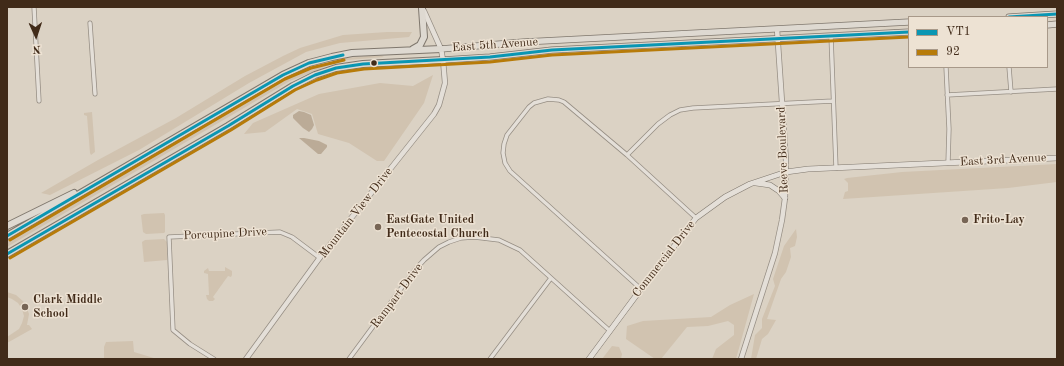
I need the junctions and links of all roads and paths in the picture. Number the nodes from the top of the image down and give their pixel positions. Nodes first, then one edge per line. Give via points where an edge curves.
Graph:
1 (34, 7) edge
2 (422, 8) edge
3 (1057, 14) edge
4 (1025, 16) edge
5 (908, 22) edge
6 (90, 23) dead end
7 (777, 29) junction
8 (908, 32) edge
9 (831, 36) junction
10 (778, 38) junction
11 (441, 49) junction
12 (410, 50) junction
13 (443, 60) junction
14 (946, 68) edge
15 (1010, 68) edge
16 (1057, 89) edge
17 (1011, 92) junction
18 (95, 94) dead end
19 (947, 95) junction
20 (39, 101) dead end
21 (833, 101) junction
22 (782, 103) junction
23 (627, 155) junction
24 (1057, 158) edge
25 (948, 163) junction
26 (836, 168) junction
27 (786, 172) junction
28 (103, 180) junction
29 (755, 183) junction
30 (785, 198) junction
31 (696, 218) junction
32 (7, 226) edge
33 (7, 236) edge
34 (7, 254) edge
35 (320, 258) junction
36 (551, 278) junction
37 (641, 289) junction
38 (610, 331) junction
39 (214, 359) edge
40 (246, 359) edge
41 (349, 359) edge
42 (490, 359) edge
43 (590, 359) edge
44 (741, 359) edge

1 - 20 street
2 - 11 street, Mountain View Drive
2 - 12 highway via 424,37 420,45
3 - 4 highway
5 - 7 highway, East 5th Avenue
6 - 18 street
7 - 10 street, Reeve Boulevard
7 - 11 highway, East 5th Avenue via 523,42
8 - 9 highway, East 5th Avenue
9 - 10 highway, East 5th Avenue
9 - 21 street
10 - 13 highway, East 5th Avenue via 552,50
10 - 22 street, Reeve Boulevard
11 - 12 highway
11 - 13 street, Mountain View Drive
12 - 28 highway via 352,53 309,63 283,75
13 - 34 highway via 363,64 336,68 315,75
13 - 35 street, Mountain View Drive via 445,83 434,114
14 - 19 street
15 - 17 street
16 - 17 street
17 - 19 street
19 - 25 street
21 - 22 street
21 - 26 street
22 - 23 street via 680,110 658,124
22 - 27 street, Reeve Boulevard
23 - 31 street
23 - 37 street via 564,102 548,99 529,107 505,139 503,153 507,167 528,188
24 - 25 main road, East 3rd Avenue
25 - 26 main road, Commercial Drive
26 - 27 main road, Commercial Drive
27 - 29 main road, Commercial Drive
27 - 30 street, Reeve Boulevard
28 - 32 highway
28 - 33 highway
29 - 30 main road via 770,185
29 - 31 main road, Commercial Drive via 725,197
30 - 44 street, Reeve Boulevard via 775,253
31 - 37 main road, Commercial Drive
35 - 39 street, Porcupine Drive via 292,237 280,232 169,237 173,330
35 - 40 street, Mountain View Drive
36 - 38 street, Rampart Drive
36 - 41 street, Rampart Drive via 520,250 499,240 474,237 449,242 431,254 417,268
36 - 42 street
37 - 38 main road, Commercial Drive
38 - 43 main road, Commercial Drive

